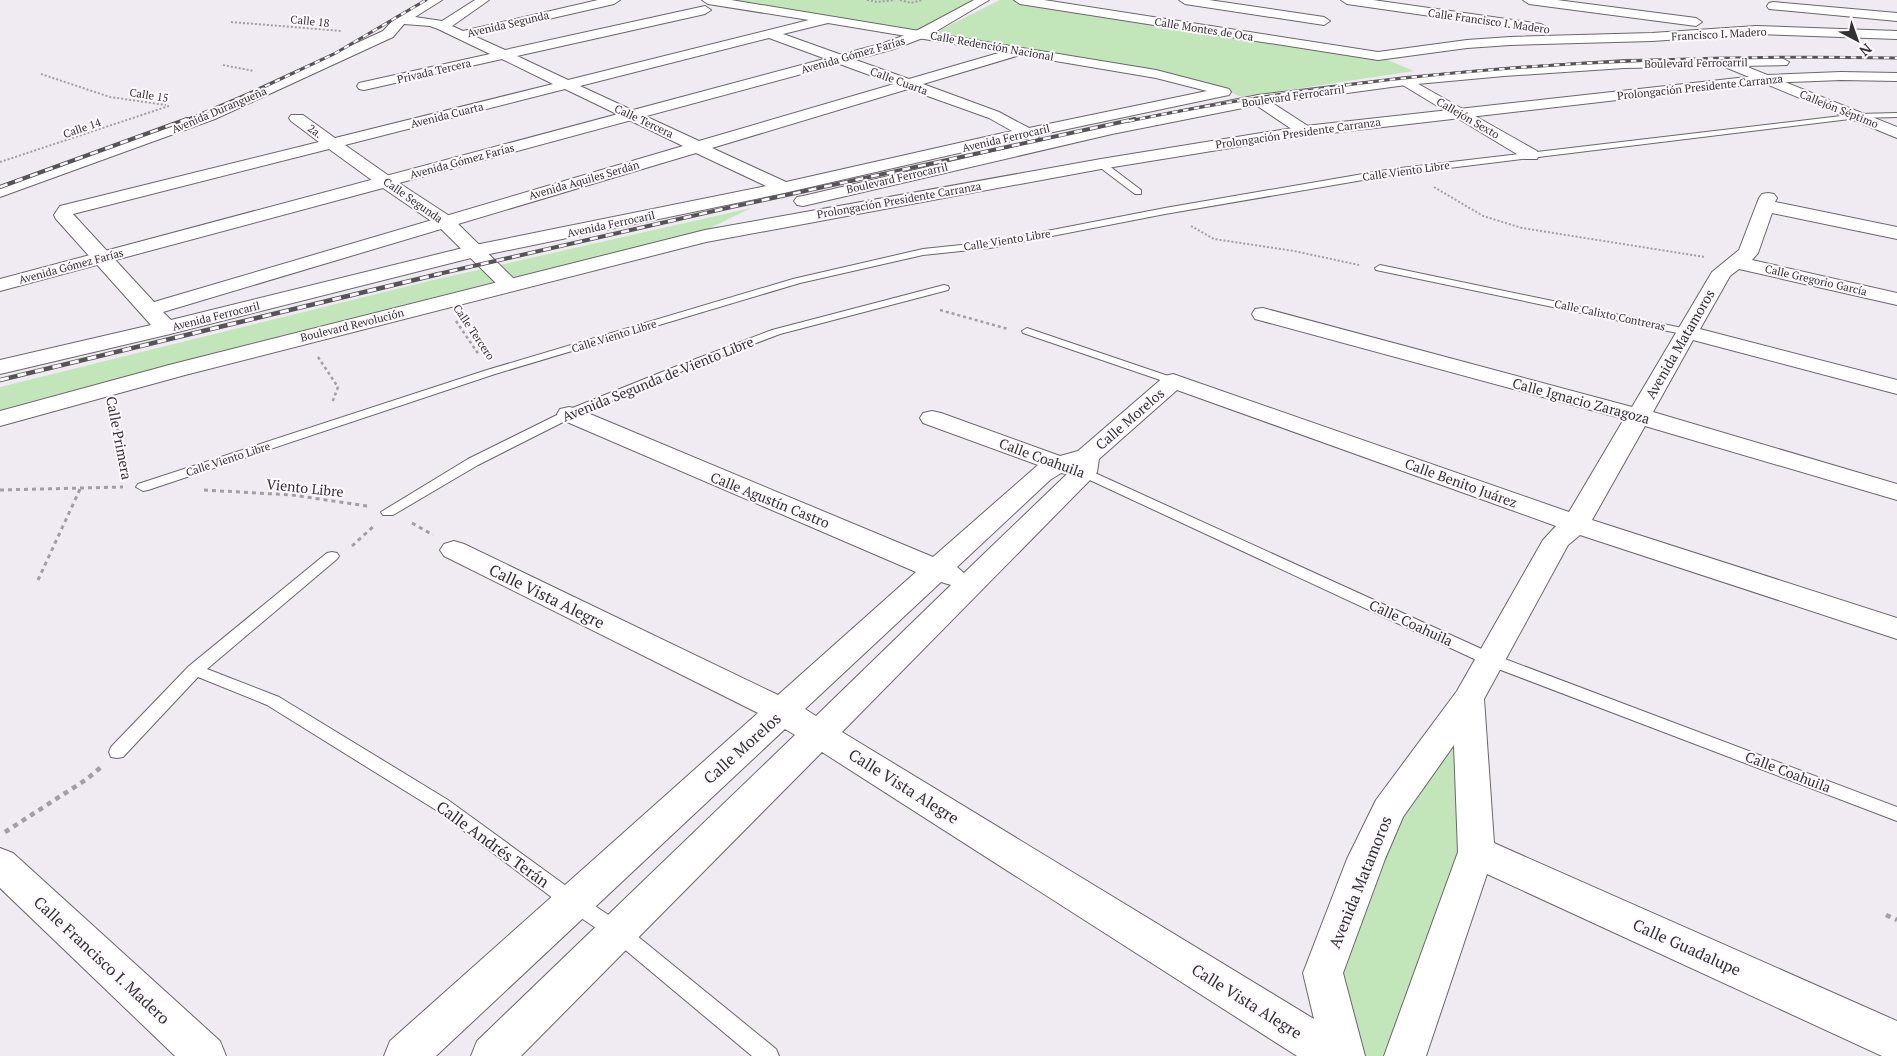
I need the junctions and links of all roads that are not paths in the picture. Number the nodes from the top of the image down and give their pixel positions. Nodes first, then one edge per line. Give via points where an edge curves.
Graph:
1 (494, 0) edge
2 (614, 0) edge
3 (983, 0) edge
4 (1020, 0) edge
5 (1185, 0) edge
6 (1349, 0) edge
7 (1529, 0) edge
8 (481, 1) edge
9 (405, 3) dead end
10 (432, 3) edge
11 (703, 3) edge
12 (1773, 6) dead end
13 (724, 17) dead end
14 (1897, 17) edge
15 (401, 20) junction
16 (828, 20) junction
17 (1324, 21) junction
18 (742, 24) dead end
19 (443, 26) junction
20 (1756, 30) junction
21 (923, 33) junction
22 (461, 34) junction
23 (770, 34) junction
24 (1897, 35) edge
25 (1602, 38) junction
26 (1294, 44) junction
27 (1020, 51) junction
28 (504, 55) junction
29 (840, 59) junction
30 (1725, 62) junction
31 (1800, 62) dead end
32 (1897, 77) edge
33 (1765, 79) junction
34 (1406, 81) junction
35 (908, 84) junction
36 (567, 85) junction
37 (364, 86) dead end
38 (1224, 92) junction
39 (1258, 100) junction
40 (1241, 103) junction
41 (1460, 113) junction
42 (1897, 115) edge
43 (632, 116) junction
44 (1858, 116) junction
45 (297, 118) dead end
46 (1305, 131) junction
47 (1026, 133) junction
48 (1897, 133) edge
49 (333, 144) junction
50 (1047, 144) junction
51 (697, 147) junction
52 (1531, 155) junction
53 (1101, 164) junction
54 (386, 182) junction
55 (784, 188) junction
56 (0, 192) edge
57 (1138, 192) dead end
58 (444, 221) junction
59 (1897, 233) edge
60 (705, 236) junction
61 (475, 251) junction
62 (102, 258) junction
63 (1736, 262) junction
64 (1380, 268) road end
65 (509, 285) junction
66 (0, 286) edge
67 (944, 288) dead end
68 (1897, 299) edge
69 (149, 310) junction
70 (1263, 314) dead end
71 (166, 328) junction
72 (1027, 331) road end
73 (1687, 332) junction
74 (0, 367) edge
75 (1173, 381) junction
76 (1897, 386) edge
77 (569, 414) junction
78 (1638, 416) junction
79 (932, 418) dead end
80 (0, 419) edge
81 (1076, 464) junction
82 (143, 487) road end
83 (1897, 492) edge
84 (388, 512) road end
85 (1576, 524) junction
86 (454, 550) road end
87 (332, 556) road end
88 (937, 569) junction
89 (971, 584) junction
90 (1897, 629) edge
91 (1491, 660) junction
92 (195, 670) junction
93 (1468, 699) junction
94 (782, 711) junction
95 (820, 733) junction
96 (117, 752) road end
97 (1897, 814) edge
98 (1476, 852) junction
99 (0, 864) edge
100 (573, 902) junction
101 (618, 932) junction
102 (1897, 1042) edge
103 (204, 1056) edge
104 (406, 1056) edge
105 (492, 1056) edge
106 (768, 1056) edge
107 (1335, 1056) edge
108 (1344, 1056) edge
109 (1405, 1056) edge

1 - 8 street
2 - 22 street, Avenida Segunda
3 - 21 street
4 - 26 street, Calle Montes de Oca
5 - 17 street
6 - 17 street
6 - 25 street, Calle Francisco I. Madero
7 - 20 street
8 - 19 street
9 - 10 street, Avenida Durangueña
10 - 15 street, Avenida Durangueña
11 - 13 street
11 - 16 street, Calle Redención Nacional
11 - 28 street
12 - 14 street
15 - 19 street, Calle Tercera
15 - 56 street, Avenida Durangueña via 388,34 210,116
16 - 21 street, Calle Redención Nacional
16 - 23 street, Avenida Cuarta
17 - 26 street
18 - 23 street, Calle Cuarta
19 - 22 street, Calle Tercera
20 - 24 street, Francisco I. Madero
20 - 25 street, Francisco I. Madero
21 - 27 street, Calle Redención Nacional
21 - 29 street, Avenida Gómez Farías
22 - 28 street, Calle Tercera
23 - 29 street, Calle Cuarta
23 - 36 street, Avenida Cuarta
25 - 26 street, Calle Montes de Oca via 1467,44 1387,56 1366,56
27 - 35 street, Avenida Aquiles Serdán
27 - 38 street, Calle Redención Nacional via 1202,84
28 - 36 street, Calle Tercera
28 - 37 street, Privada Tercera
29 - 35 street, Calle Cuarta
29 - 43 street, Avenida Gómez Farías
30 - 31 street, Boulevard Ferrocarril
30 - 33 street, Callejón Séptimo
30 - 34 street, Boulevard Ferrocarril via 1624,64
32 - 33 street, Prolongación Presidente Carranza
33 - 41 street, Prolongación Presidente Carranza
33 - 44 street, Callejón Séptimo
34 - 39 street, Boulevard Ferrocarril
34 - 41 street, Callejón Sexto
35 - 47 street, Calle Cuarta via 994,115
35 - 51 street, Avenida Aquiles Serdán
36 - 43 street, Calle Tercera
36 - 49 street, Avenida Cuarta
38 - 40 street, Calle Redención Nacional
38 - 47 street, Avenida Ferrocaril
39 - 40 street, Boulevard Ferrocarril
39 - 46 street
40 - 50 street, Boulevard Ferrocarril
41 - 46 street, Prolongación Presidente Carranza
41 - 52 street, Callejón Sexto
42 - 44 lane, Calle Viento Libre
43 - 51 street, Calle Tercera
43 - 54 street, Avenida Gómez Farías
44 - 48 street, Callejón Séptimo
44 - 52 lane, Calle Viento Libre
45 - 49 street, 2a.
46 - 53 street, Prolongación Presidente Carranza
47 - 50 street, Calle Cuarta
47 - 55 street, Avenida Ferrocaril
49 - 54 street, Calle Segunda
49 - 62 street, Avenida Cuarta via 66,210 63,215
50 - 60 street, Boulevard Ferrocarril via 788,205
51 - 55 street, Calle Tercera
51 - 58 street, Avenida Aquiles Serdán
52 - 82 lane, Calle Viento Libre via 1405,170 990,245 923,252 798,281 491,372
53 - 57 lane
53 - 60 street, Prolongación Presidente Carranza
54 - 58 street, Calle Segunda
54 - 62 street, Avenida Gómez Farías
55 - 61 street, Avenida Ferrocaril
58 - 61 street, Calle Segunda
58 - 69 street, Avenida Aquiles Serdán
59 - 63 street, Avenida Matamoros via 1767,202 1748,253
60 - 65 street, Boulevard Revolución
61 - 65 street, Calle Segunda
61 - 71 street, Avenida Ferrocaril
62 - 66 street, Avenida Gómez Farías
62 - 69 street
63 - 68 street, Calle Gregorio García
63 - 73 street, Avenida Matamoros via 1722,272
64 - 73 lane, Calle Calixto Contreras
65 - 80 street, Boulevard Revolución
67 - 77 lane, Avenida Segunda de Viento Libre via 776,332
69 - 71 street
70 - 78 street, Calle Ignacio Zaragoza
71 - 74 street, Avenida Ferrocaril
72 - 75 lane, Calle Benito Juárez
73 - 76 street, Calle Calixto Contreras
73 - 78 street, Avenida Matamoros
75 - 81 street, Calle Morelos
75 - 85 street, Calle Benito Juárez
77 - 84 lane, Avenida Segunda de Viento Libre via 473,462
77 - 88 street, Calle Agustín Castro
78 - 83 street, Calle Ignacio Zaragoza
78 - 85 street, Avenida Matamoros
79 - 81 street, Calle Coahuila
81 - 88 street, Calle Morelos via 1041,474
81 - 89 street, Calle Morelos
81 - 91 lane, Calle Coahuila
85 - 90 street, Calle Benito Juárez
85 - 91 street, Avenida Matamoros via 1557,540
86 - 94 street, Calle Vista Alegre
87 - 92 lane
88 - 89 street, Calle Agustín Castro
88 - 94 street, Calle Morelos
89 - 95 street, Calle Morelos
91 - 93 street, Avenida Matamoros
91 - 97 lane, Calle Coahuila
92 - 96 lane
92 - 100 lane, Calle Andrés Terán via 281,706 442,805
93 - 98 street
93 - 108 street, Avenida Matamoros via 1389,810 1366,859 1324,973
94 - 95 street, Calle Vista Alegre
94 - 100 street, Calle Morelos
95 - 101 street, Calle Morelos
95 - 107 street, Calle Vista Alegre
98 - 102 street, Calle Guadalupe
98 - 109 street
99 - 103 street, Calle Francisco I. Madero
100 - 101 lane, Calle Andrés Terán
100 - 104 street, Calle Morelos
101 - 105 street, Calle Morelos
101 - 106 lane, Calle Andrés Terán

